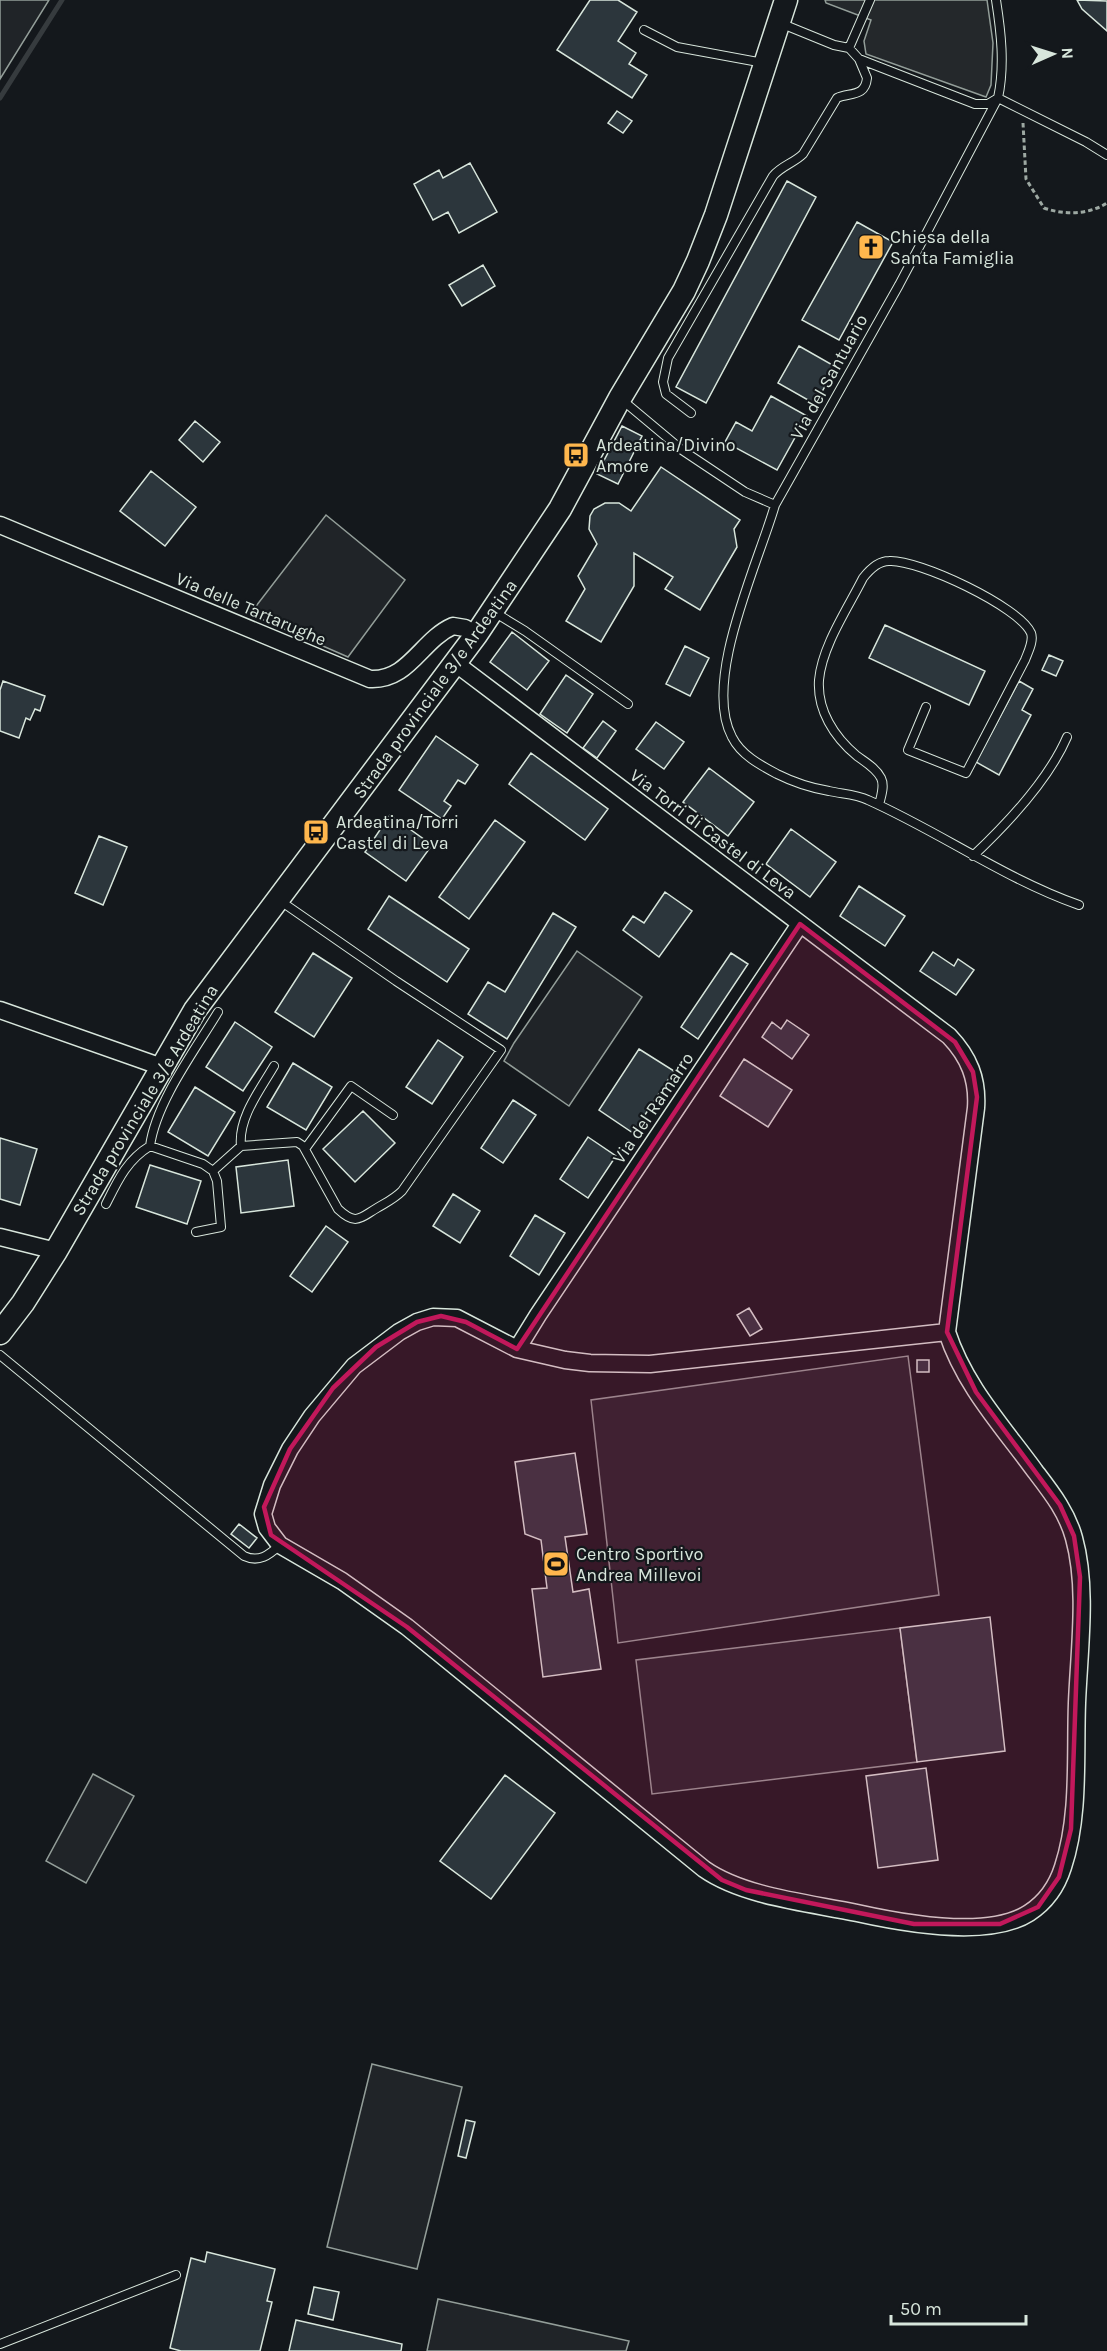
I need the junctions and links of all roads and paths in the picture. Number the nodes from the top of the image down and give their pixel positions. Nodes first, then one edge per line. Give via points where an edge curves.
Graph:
1 (786, 0) edge
2 (870, 0) edge
3 (996, 0) edge
4 (779, 23) junction
5 (644, 30) dead end
6 (849, 48) junction
7 (859, 58) junction
8 (766, 64) junction
9 (998, 98) junction
10 (1022, 110) junction
11 (1107, 155) edge
12 (1107, 203) edge
13 (621, 398) junction
14 (691, 412) dead end
15 (775, 505) junction
16 (0, 525) edge
17 (493, 612) junction
18 (476, 635) junction
19 (455, 663) junction
20 (628, 704) dead end
21 (926, 707) dead end
22 (1067, 737) dead end
23 (879, 805) junction
24 (973, 856) junction
25 (279, 900) junction
26 (1079, 905) dead end
27 (800, 924) junction
28 (0, 1010) edge
29 (218, 1012) dead end
30 (274, 1066) dead end
31 (162, 1067) junction
32 (393, 1115) dead end
33 (150, 1146) junction
34 (241, 1146) junction
35 (305, 1149) junction
36 (213, 1171) junction
37 (106, 1204) dead end
38 (196, 1232) dead end
39 (0, 1237) edge
40 (57, 1251) junction
41 (947, 1332) junction
42 (0, 1333) edge
43 (517, 1349) junction
44 (0, 1355) edge
45 (280, 1545) junction
46 (176, 2275) dead end
47 (0, 2344) edge

1 - 4 main road, Strada provinciale 3/e Ardeatina
2 - 6 lane
3 - 9 lane, Via del Santuario via 1002,40
4 - 6 lane
4 - 8 main road, Strada provinciale 3/e Ardeatina
5 - 8 lane via 677,48
6 - 7 lane
7 - 9 lane via 975,104 988,104
7 - 14 lane via 867,78 863,90 837,98 803,154 773,176 668,358 663,382 666,394
8 - 13 main road, Strada provinciale 3/e Ardeatina via 702,253
9 - 10 lane
9 - 15 lane, Via del Santuario via 899,285
10 - 11 lane
10 - 12 path via 1026,179 1044,208 1082,213
13 - 15 lane via 682,450 745,492
13 - 17 main road, Strada provinciale 3/e Ardeatina via 560,509
15 - 23 lane, Via del Santuario via 729,651 723,690 728,726 740,749 779,775
16 - 18 street, Via delle Tartarughe via 370,679 396,674 453,626
17 - 18 main road, Strada provinciale 3/e Ardeatina
17 - 20 lane
18 - 19 main road, Strada provinciale 3/e Ardeatina
19 - 25 main road, Strada provinciale 3/e Ardeatina
19 - 27 street, Via Torri di Castel di Leva
21 - 23 lane via 908,750 966,773 1025,660 1030,632 1024,623 993,602 948,577 907,563 881,562 863,578 829,645 820,670 819,693 825,717 850,749 882,779
22 - 24 lane via 1050,770
23 - 24 lane, Via del Santuario
24 - 26 lane, Via del Santuario via 1046,894
25 - 31 main road, Strada provinciale 3/e Ardeatina via 195,1010
25 - 35 lane via 394,985 501,1050 402,1191 366,1216 350,1218 338,1209
27 - 41 street, Via Torri di Castel di Leva via 949,1036 969,1064 977,1097
27 - 43 street, Via del Ramarro
28 - 31 street
29 - 33 lane via 161,1109
30 - 34 lane via 247,1115
31 - 40 main road, Strada provinciale 3/e Ardeatina
32 - 35 lane via 351,1086
33 - 36 lane
33 - 37 lane via 125,1167
34 - 35 lane via 290,1141
34 - 36 lane
36 - 38 lane via 221,1227
39 - 40 street
40 - 42 main road, Strada provinciale 3/e Ardeatina
41 - 43 street via 651,1364 590,1363
41 - 45 street via 959,1366 1060,1505 1074,1536 1079,1564 1074,1794 1068,1848 1050,1894 1031,1912 1012,1921 976,1926 914,1924 746,1890 722,1880 407,1627 342,1581
43 - 45 street via 466,1322 441,1316 417,1322 376,1347 324,1400 280,1467 263,1514 267,1528
44 - 45 lane via 244,1556 259,1559
46 - 47 lane

